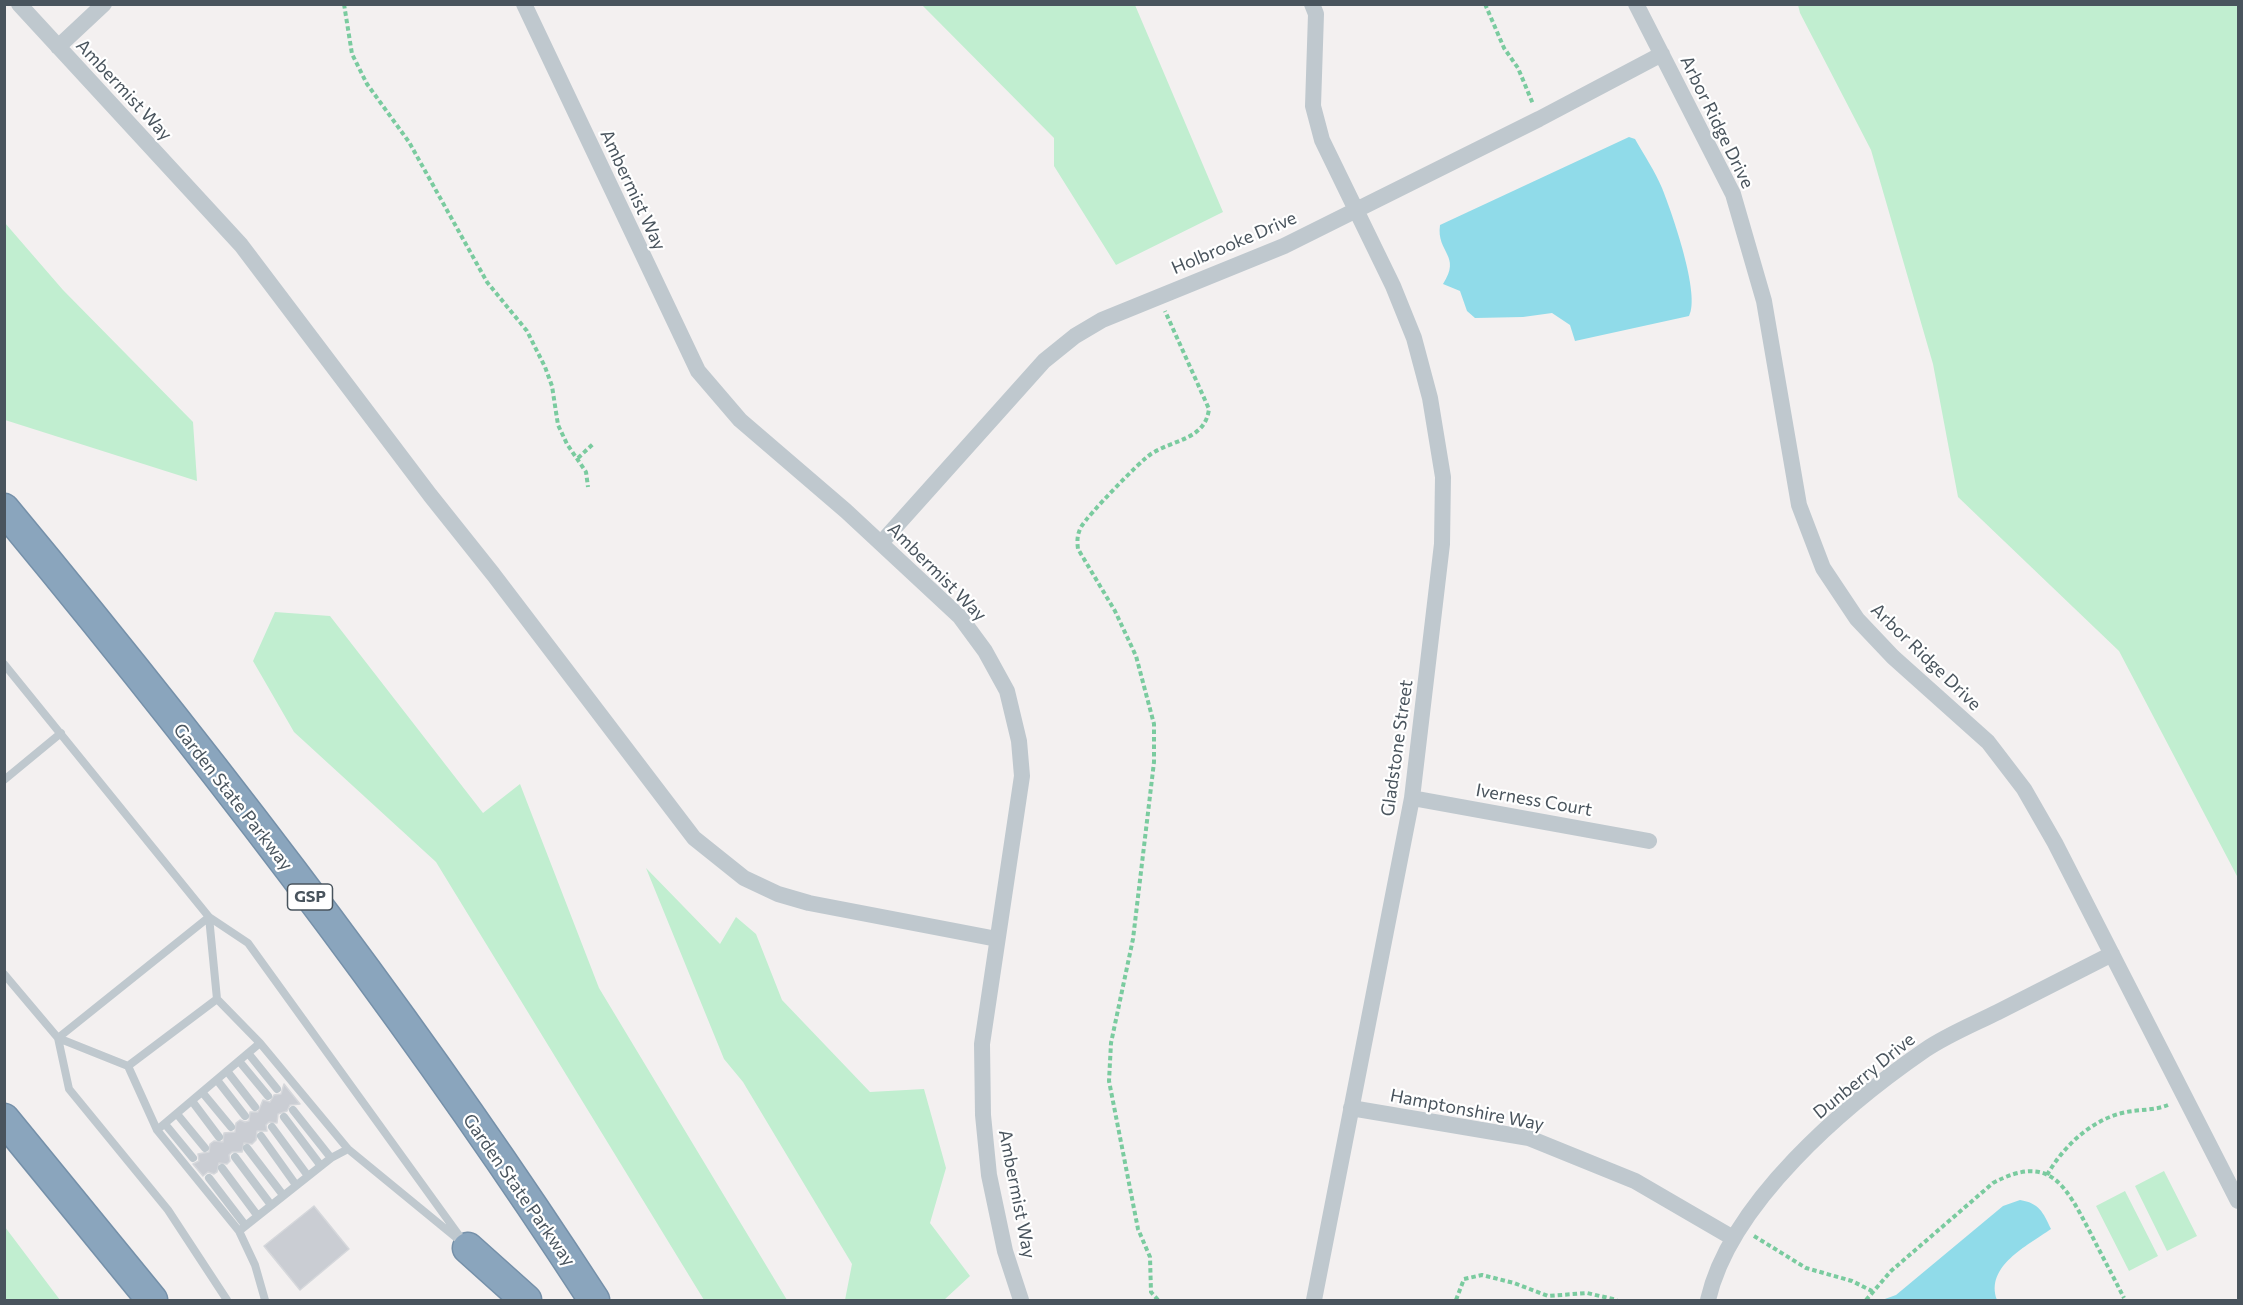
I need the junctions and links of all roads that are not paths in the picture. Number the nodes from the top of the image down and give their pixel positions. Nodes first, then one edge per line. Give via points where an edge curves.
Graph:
1 (19, 4) edge
2 (104, 4) edge
3 (524, 4) edge
4 (1312, 4) edge
5 (1636, 4) edge
6 (58, 48) junction
7 (1662, 54) junction
8 (1355, 209) junction
9 (4, 509) edge
10 (881, 543) junction
11 (4, 664) edge
12 (61, 733) junction
13 (4, 780) edge
14 (1412, 798) junction
15 (1649, 841) dead end
16 (209, 917) junction
17 (997, 939) junction
18 (2112, 954) junction
19 (4, 974) edge
20 (217, 999) junction
21 (58, 1038) junction
22 (261, 1043) junction
23 (248, 1053) junction
24 (239, 1061) junction
25 (128, 1066) junction
26 (227, 1071) junction
27 (217, 1080) junction
28 (277, 1089) dead end
29 (202, 1092) junction
30 (268, 1096) dead end
31 (192, 1101) junction
32 (255, 1107) dead end
33 (1351, 1108) junction
34 (293, 1110) dead end
35 (177, 1114) junction
36 (245, 1116) dead end
37 (284, 1117) dead end
38 (4, 1119) edge
39 (165, 1124) junction
40 (231, 1127) dead end
41 (272, 1127) dead end
42 (157, 1130) junction
43 (261, 1136) dead end
44 (219, 1137) dead end
45 (205, 1148) dead end
46 (247, 1148) dead end
47 (348, 1149) junction
48 (236, 1157) dead end
49 (193, 1158) dead end
50 (331, 1158) junction
51 (321, 1166) junction
52 (222, 1168) dead end
53 (308, 1176) junction
54 (209, 1178) dead end
55 (296, 1185) junction
56 (284, 1195) junction
57 (2238, 1201) edge
58 (271, 1205) junction
59 (257, 1215) junction
60 (242, 1228) junction
61 (1737, 1233) junction
62 (468, 1248) junction
63 (152, 1300) edge
64 (227, 1300) edge
65 (265, 1300) edge
66 (526, 1300) edge
67 (594, 1300) edge
68 (1021, 1300) edge
69 (1314, 1300) edge
70 (1708, 1300) edge

1 - 6 street, Ambermist Way
2 - 6 street
3 - 10 street, Ambermist Way via 698,371 740,420
4 - 8 street via 1316,14 1313,106 1322,140
5 - 7 street, Arbor Ridge Drive
6 - 17 street, Ambermist Way via 241,245 694,838 744,878 778,894
7 - 8 street, Holbrooke Drive
7 - 18 street, Arbor Ridge Drive via 1733,194 1764,301 1799,505 1823,568 1857,619 1893,657 1988,742 2024,789
8 - 10 street, Holbrooke Drive via 1284,246 1102,320 1075,336 1044,361
8 - 14 street, Gladstone Street via 1414,338 1430,398 1443,477 1442,544
9 - 67 highway, Garden State Parkway / GSP via 277,852 478,1130
10 - 17 street, Ambermist Way via 960,617 1007,691 1019,741 1022,776
11 - 12 lane
12 - 13 lane
12 - 16 lane
14 - 15 street, Iverness Court
14 - 33 street, Gladstone Street
16 - 20 lane
16 - 21 lane
16 - 62 lane via 248,943
17 - 68 street, Ambermist Way via 982,1044 983,1115 989,1175 1005,1251
18 - 57 street, Arbor Ridge Drive
18 - 61 street, Dunberry Drive via 1926,1049 1811,1143 1767,1190
19 - 21 lane
20 - 22 lane
20 - 25 lane
21 - 25 lane
21 - 64 lane via 69,1089 168,1210
22 - 23 lane
22 - 47 lane
23 - 24 lane
23 - 28 lane
24 - 26 lane
24 - 30 lane
25 - 42 lane
26 - 27 lane
26 - 32 lane
27 - 29 lane
27 - 36 lane
29 - 31 lane
29 - 40 lane
31 - 35 lane
31 - 44 lane
33 - 61 street, Hamptonshire Way via 1529,1138 1635,1181
33 - 69 street, Gladstone Street
34 - 50 lane
35 - 39 lane
35 - 45 lane
37 - 51 lane
38 - 63 highway
39 - 42 lane
39 - 49 lane
41 - 53 lane
42 - 60 lane
43 - 55 lane
46 - 56 lane
47 - 50 lane
47 - 62 lane
48 - 58 lane
50 - 51 lane
51 - 53 lane
52 - 59 lane
53 - 55 lane
54 - 60 lane
55 - 56 lane
56 - 58 lane
58 - 59 lane
59 - 60 lane
60 - 65 lane
61 - 70 street, Dunberry Drive via 1718,1267
62 - 66 highway

